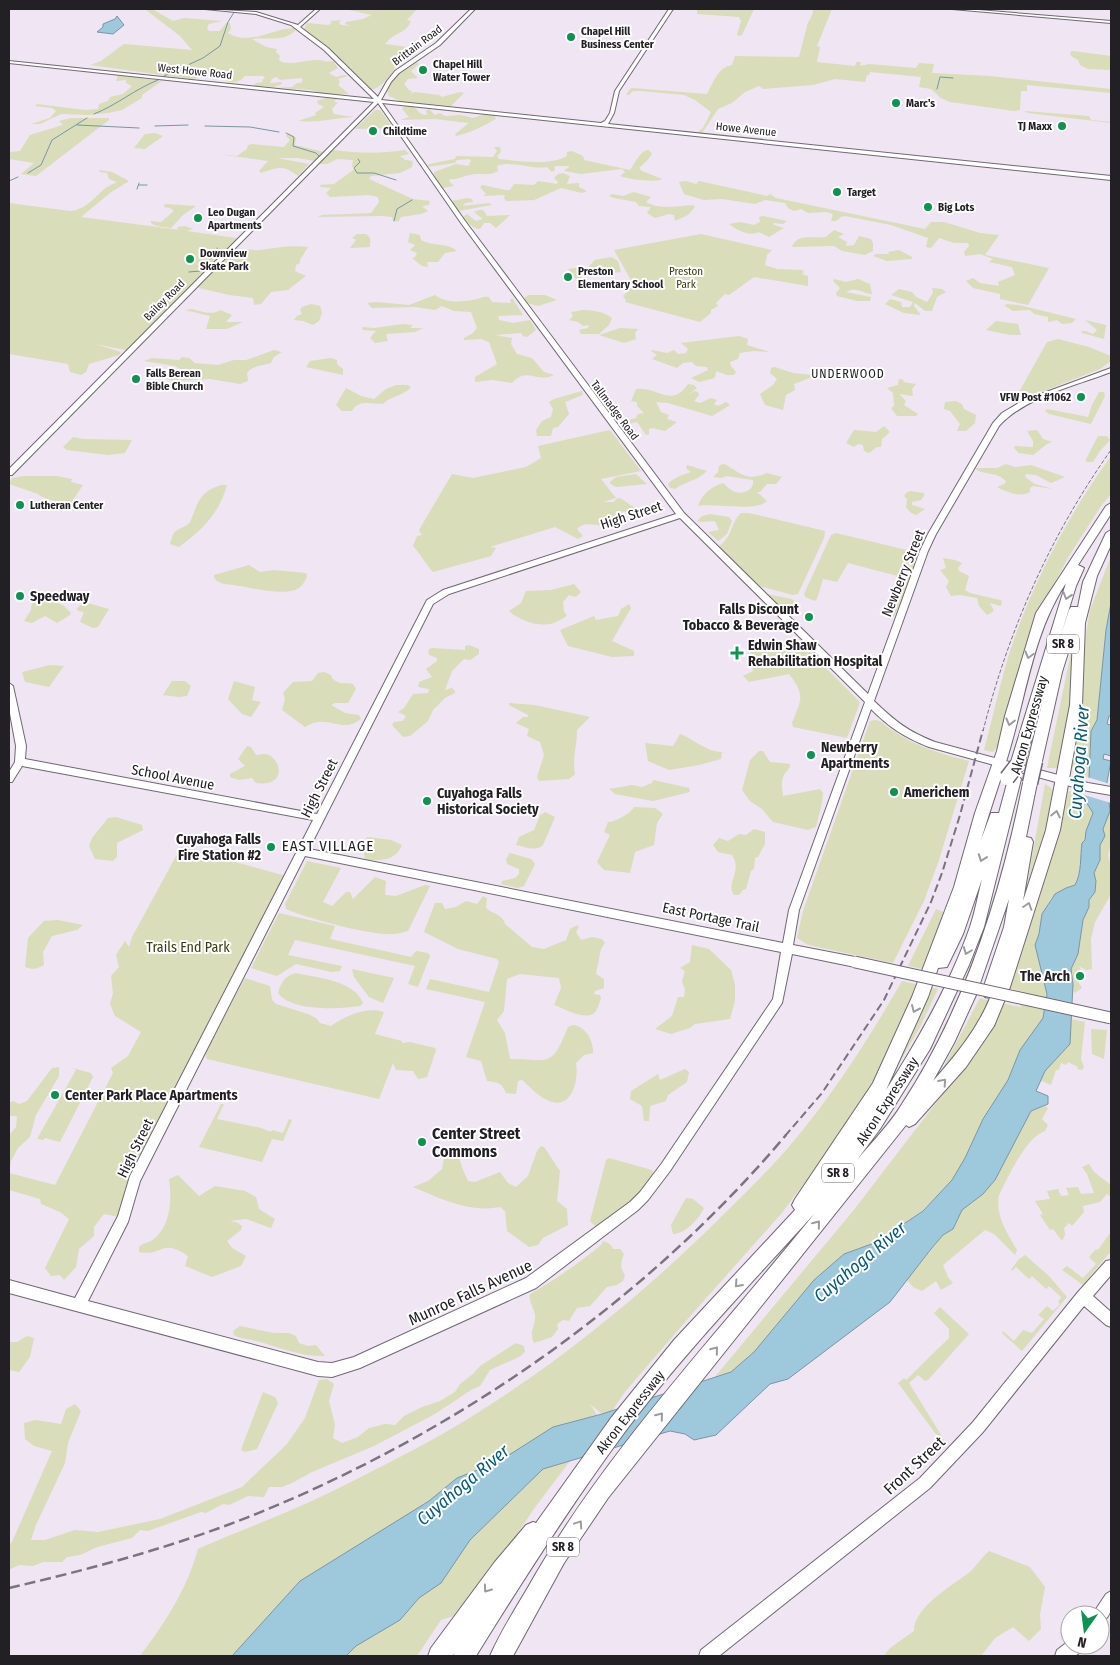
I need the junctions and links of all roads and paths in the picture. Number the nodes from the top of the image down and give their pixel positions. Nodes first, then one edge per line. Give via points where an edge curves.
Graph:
1 (207, 9) edge
2 (318, 9) edge
3 (473, 9) edge
4 (666, 9) edge
5 (671, 9) edge
6 (954, 9) edge
7 (1111, 22) edge
8 (298, 27) junction
9 (9, 62) edge
10 (378, 100) junction
11 (603, 124) junction
12 (1111, 178) edge
13 (1111, 370) edge
14 (9, 473) edge
15 (1111, 506) edge
16 (681, 515) junction
17 (1102, 520) junction
18 (1111, 533) edge
19 (1092, 575) junction
20 (9, 686) edge
21 (870, 703) junction
22 (20, 762) junction
23 (999, 763) junction
24 (9, 779) edge
25 (1011, 779) junction
26 (1069, 782) junction
27 (1110, 794) edge
28 (1028, 800) junction
29 (320, 818) junction
30 (303, 852) junction
31 (786, 948) junction
32 (935, 980) junction
33 (990, 992) junction
34 (1111, 1018) edge
35 (851, 1182) junction
36 (763, 1256) junction
37 (1111, 1266) edge
38 (9, 1287) edge
39 (1083, 1297) junction
40 (78, 1306) junction
41 (1111, 1320) edge
42 (596, 1456) junction
43 (439, 1656) edge
44 (464, 1656) edge
45 (501, 1656) edge
46 (707, 1656) edge

1 - 8 street, Tallmadge Road via 275,17
2 - 8 street
3 - 10 street, Brittain Road via 436,45 396,72
4 - 11 street via 609,97
5 - 11 street via 617,91 612,113
6 - 7 street
8 - 10 street, Tallmadge Road via 326,49
9 - 10 street, West Howe Road
10 - 11 street, Howe Avenue
10 - 14 street, Bailey Road
10 - 16 street, Tallmadge Road via 463,222
11 - 12 street, Howe Avenue
13 - 21 street, Newberry Street via 1024,402 996,425 924,552
15 - 17 highway, Akron Expressway / SR 8
16 - 21 street, Tallmadge Road
16 - 29 street, High Street via 432,599
17 -> 23 highway via 1042,613
17 -> 25 highway, Akron Expressway / SR 8, bridge via 1070,586
18 - 19 highway, Akron Expressway / SR 8
19 - 26 highway via 1080,623 1078,689
19 - 28 highway, Akron Expressway / SR 8, bridge via 1079,598 1063,645
20 - 22 street
21 - 23 street, Tallmadge Road via 892,724 915,738
21 - 31 street, Newberry Street via 794,910
22 - 24 street
22 - 29 street, School Avenue
23 - 26 street, Tallmadge Road
23 -> 36 highway via 945,932 879,1088 824,1173
25 -> 32 highway via 964,911
25 -> 36 highway, Akron Expressway / SR 8 via 977,927 924,1044 874,1124 830,1184
26 - 27 street, Tallmadge Road
35 -> 26 highway via 960,1062 988,1021
28 - 33 highway via 1026,841 1011,927
28 - 35 highway, Akron Expressway / SR 8 via 1000,902 968,995 908,1110
29 - 30 street, High Street
30 - 31 street, East Portage Trail
30 - 40 street, High Street via 134,1180 124,1218
31 - 32 street, East Portage Trail, bridge
31 - 40 street, Munroe Falls Avenue via 778,1000 644,1196 548,1272 520,1289 355,1363 332,1370
32 - 33 street, East Portage Trail, bridge
33 - 34 street, East Portage Trail, bridge
45 -> 35 highway, Akron Expressway / SR 8 via 557,1556 601,1491
36 -> 42 highway, Akron Expressway / SR 8 via 681,1346
37 - 39 street, Front Street
38 - 40 street, Munroe Falls Avenue
39 - 41 street
39 - 46 street, Front Street via 978,1427 925,1483
42 -> 43 highway via 501,1570
42 - 44 highway, Akron Expressway / SR 8 via 536,1540

